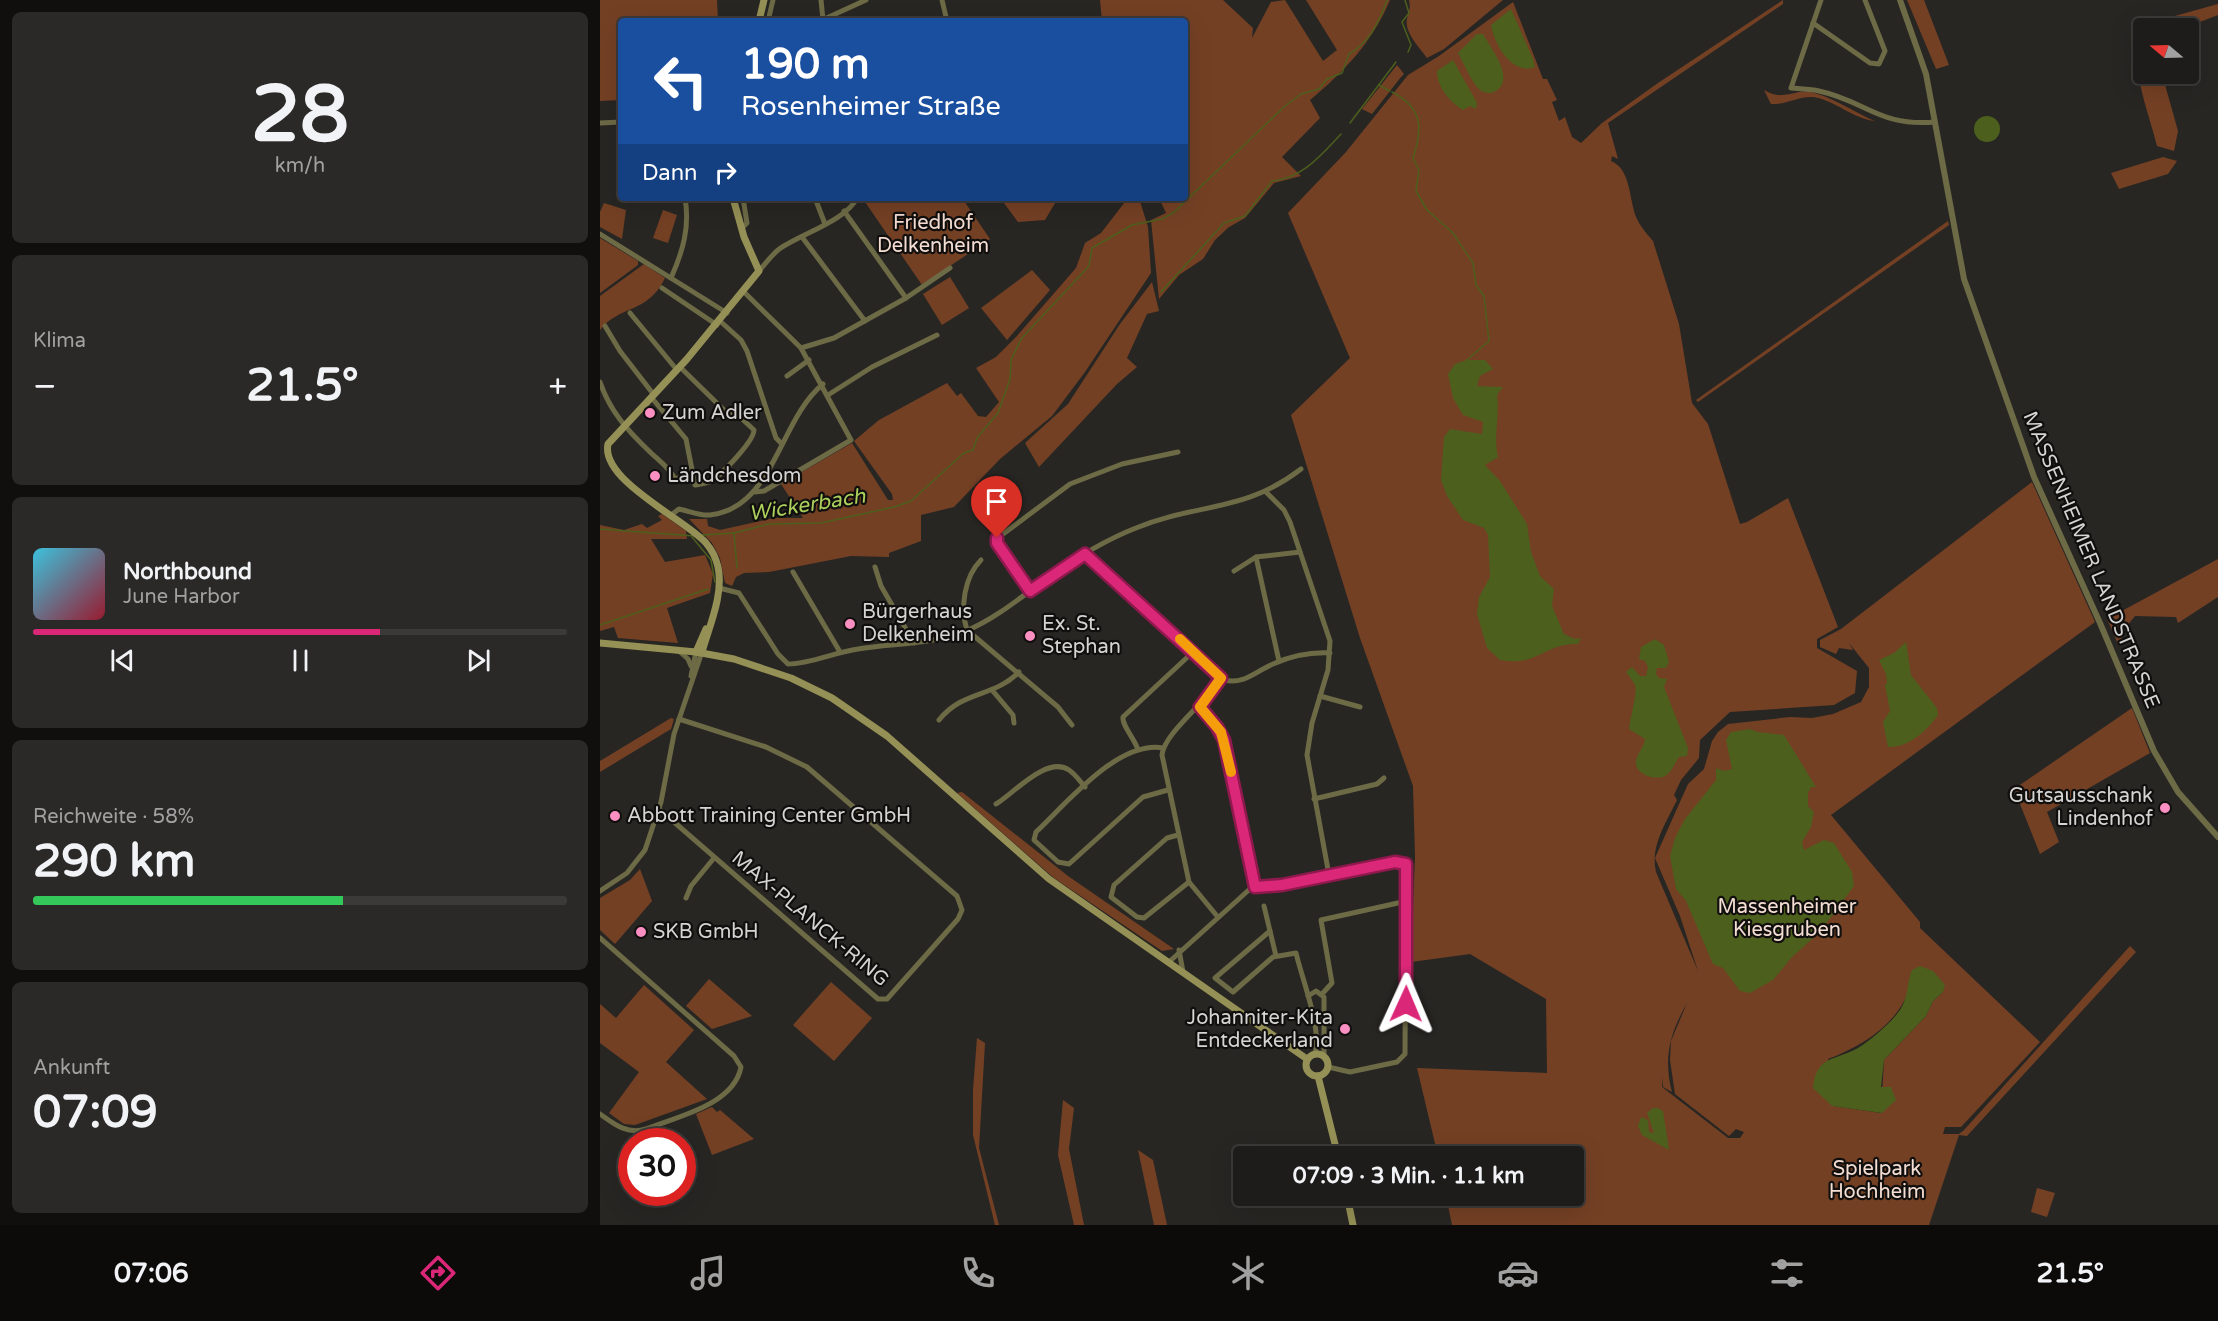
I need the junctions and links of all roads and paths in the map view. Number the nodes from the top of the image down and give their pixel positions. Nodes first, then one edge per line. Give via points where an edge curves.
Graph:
1 (764, 0) edge
2 (773, 0) edge
3 (821, 0) edge
4 (865, 0) edge
5 (942, 0) edge
6 (1821, 0) edge
7 (1865, 0) edge
8 (1900, 0) edge
9 (760, 18) edge
10 (769, 18) edge
11 (821, 18) edge
12 (825, 18) edge
13 (946, 18) edge
14 (1813, 23) junction
15 (618, 122) edge
16 (1935, 122) junction
17 (600, 123) edge
18 (685, 201) edge
19 (734, 201) edge
20 (744, 201) edge
21 (816, 201) edge
22 (855, 201) edge
23 (844, 211) junction
24 (825, 224) junction
25 (741, 229) junction
26 (600, 234) edge
27 (802, 237) junction
28 (950, 268) dead end
29 (759, 271) junction
30 (671, 278) junction
31 (662, 288) dead end
32 (743, 291) junction
33 (906, 298) junction
34 (630, 313) dead end
35 (727, 313) junction
36 (865, 321) junction
37 (718, 323) junction
38 (605, 326) dead end
39 (937, 336) dead end
40 (801, 348) junction
41 (809, 360) junction
42 (679, 369) junction
43 (787, 376) dead end
44 (600, 382) edge
45 (823, 384) junction
46 (828, 395) junction
47 (652, 396) junction
48 (624, 426) junction
49 (781, 443) junction
50 (1178, 452) dead end
51 (604, 453) edge
52 (1301, 470) dead end
53 (691, 475) junction
54 (755, 492) junction
55 (1266, 492) junction
56 (671, 515) junction
57 (1300, 552) junction
58 (1085, 554) junction
59 (1256, 557) junction
60 (981, 560) dead end
61 (875, 567) dead end
62 (1234, 571) dead end
63 (793, 572) dead end
64 (719, 588) junction
65 (1030, 591) junction
66 (709, 622) junction
67 (967, 630) junction
68 (706, 639) junction
69 (600, 643) edge
70 (914, 643) junction
71 (678, 650) junction
72 (699, 652) junction
73 (840, 652) junction
74 (1193, 652) junction
75 (1330, 653) junction
76 (717, 655) junction
77 (1279, 662) junction
78 (692, 668) junction
79 (1019, 672) junction
80 (1221, 678) junction
81 (690, 683) junction
82 (992, 690) junction
83 (1320, 696) junction
84 (1200, 707) junction
85 (1359, 707) dead end
86 (679, 718) junction
87 (939, 720) dead end
88 (1014, 723) dead end
89 (1072, 725) dead end
90 (1162, 748) junction
91 (1138, 750) junction
92 (1384, 778) dead end
93 (1085, 787) junction
94 (1168, 790) junction
95 (1314, 799) junction
96 (996, 804) dead end
97 (659, 809) junction
98 (1178, 834) junction
99 (2218, 837) edge
100 (714, 858) junction
101 (1329, 875) junction
102 (1189, 882) junction
103 (1255, 887) junction
104 (600, 891) edge
105 (686, 898) dead end
106 (1407, 901) junction
107 (1264, 906) dead end
108 (1217, 916) junction
109 (1270, 931) junction
110 (600, 938) edge
111 (1179, 950) junction
112 (1276, 956) junction
113 (1169, 962) junction
114 (1183, 972) junction
115 (1322, 994) junction
116 (1308, 996) junction
117 (1315, 1054) junction
118 (1324, 1056) junction
119 (1307, 1059) junction
120 (1328, 1066) junction
121 (1318, 1076) junction
122 (600, 1114) edge
123 (1336, 1146) edge
124 (1349, 1206) edge
125 (1353, 1225) edge

1 - 9 main road
2 - 10 street
3 - 11 street
4 - 12 street
5 - 13 street
6 - 14 street
7 - 14 street via 1885,51 1879,64 1870,63
8 - 16 street, MASSENHEIMER LANDSTRASSE via 1923,62
14 - 16 street via 1791,88 1819,91 1896,122
15 - 17 street
16 - 99 street, MASSENHEIMER LANDSTRASSE via 1964,279 2034,477 2154,751 2178,792
18 - 30 street via 687,228
19 - 25 main road
20 - 25 street via 747,221
21 - 24 street
22 - 23 street
23 - 24 street
23 - 33 street
24 - 27 street
25 - 29 main road
26 - 30 street
27 - 29 street via 779,249
27 - 36 street
28 - 33 street
29 - 32 main road
30 - 35 street
31 - 37 street
32 - 35 main road
32 - 40 street
33 - 36 street
34 - 42 street
35 - 37 main road
36 - 40 street via 834,338
37 - 42 main road
37 - 49 street via 741,340 747,351
38 - 47 street
39 - 46 street via 872,367
40 - 41 street
41 - 43 street
41 - 45 street
42 - 47 main road
42 - 53 street via 726,412 740,417 754,430 753,438 717,476 707,483 695,484
44 - 48 street
45 - 46 street
45 - 49 street via 805,402
46 - 54 street via 851,440 764,491
47 - 48 main road
47 - 53 street via 686,439 691,451
48 - 51 main road
48 - 53 street via 668,465 675,479
49 - 54 street
50 - 65 street via 1122,464 1070,484 999,537 997,543
51 - 56 main road via 625,486
52 - 55 street
54 - 56 street via 740,505 712,515 679,509
55 - 57 street via 1284,510
55 - 58 street via 1230,505 1137,527
56 - 64 main road via 705,541 718,567
57 - 59 street
57 - 75 street via 1327,627
58 - 65 street
58 - 74 street
59 - 62 street
59 - 77 street
60 - 67 street via 971,573 965,593
61 - 70 street via 881,586
63 - 73 street
64 - 66 main road
64 - 73 street via 741,595 785,663
65 - 67 street
66 - 68 main road
66 - 72 main road
67 - 70 street
67 - 79 street
68 - 72 main road
68 - 76 main road
69 - 71 main road
70 - 73 street
71 - 72 main road
71 - 78 street
72 - 76 main road
72 - 78 street
72 - 81 street
74 - 80 street
74 - 91 street via 1124,713 1123,723 1132,733
75 - 77 street
75 - 83 street
76 - 113 main road via 791,678 860,716 1048,879
77 - 80 street via 1248,678
78 - 81 street
79 - 82 street
79 - 89 street
80 - 84 street
81 - 86 street
82 - 87 street via 955,703
82 - 88 street via 1013,715
83 - 85 street
83 - 95 street via 1307,747
84 - 90 street via 1168,737
84 - 103 street via 1224,740
86 - 97 street
86 - 100 street, MAX-PLANCK-RING via 782,753 817,773 957,896 962,910 887,999 881,1000
90 - 91 street
90 - 94 street
91 - 93 street via 1117,758
92 - 95 street via 1377,784
93 - 94 street via 1035,834 1036,843 1060,864 1069,864 1143,797
93 - 96 street via 1069,769 1052,767
94 - 98 street
95 - 101 street
97 - 100 street, MAX-PLANCK-RING
97 - 104 street via 639,861
98 - 102 street
98 - 102 street via 1167,838 1114,885 1111,897 1144,918
100 - 105 street, MAX-PLANCK-RING
101 - 103 street
101 - 106 street via 1395,862 1406,864
102 - 108 street
103 - 108 street via 1243,892
106 - 115 street via 1321,920 1332,983
106 - 120 street via 1404,1056 1397,1062 1350,1072
107 - 109 street
108 - 111 street
109 - 112 street
109 - 112 street via 1215,978 1235,991
110 - 122 street via 734,1056 741,1067 736,1079 717,1099 646,1129 620,1128
111 - 113 street
111 - 114 street
112 - 116 street via 1296,953
113 - 114 main road
114 - 119 main road
115 - 116 street via 1314,991
115 - 118 street
116 - 117 street
117 - 118 main road
117 - 119 main road
118 - 120 main road
119 - 121 main road via 1306,1069
120 - 121 main road
121 - 123 main road
124 - 125 main road

